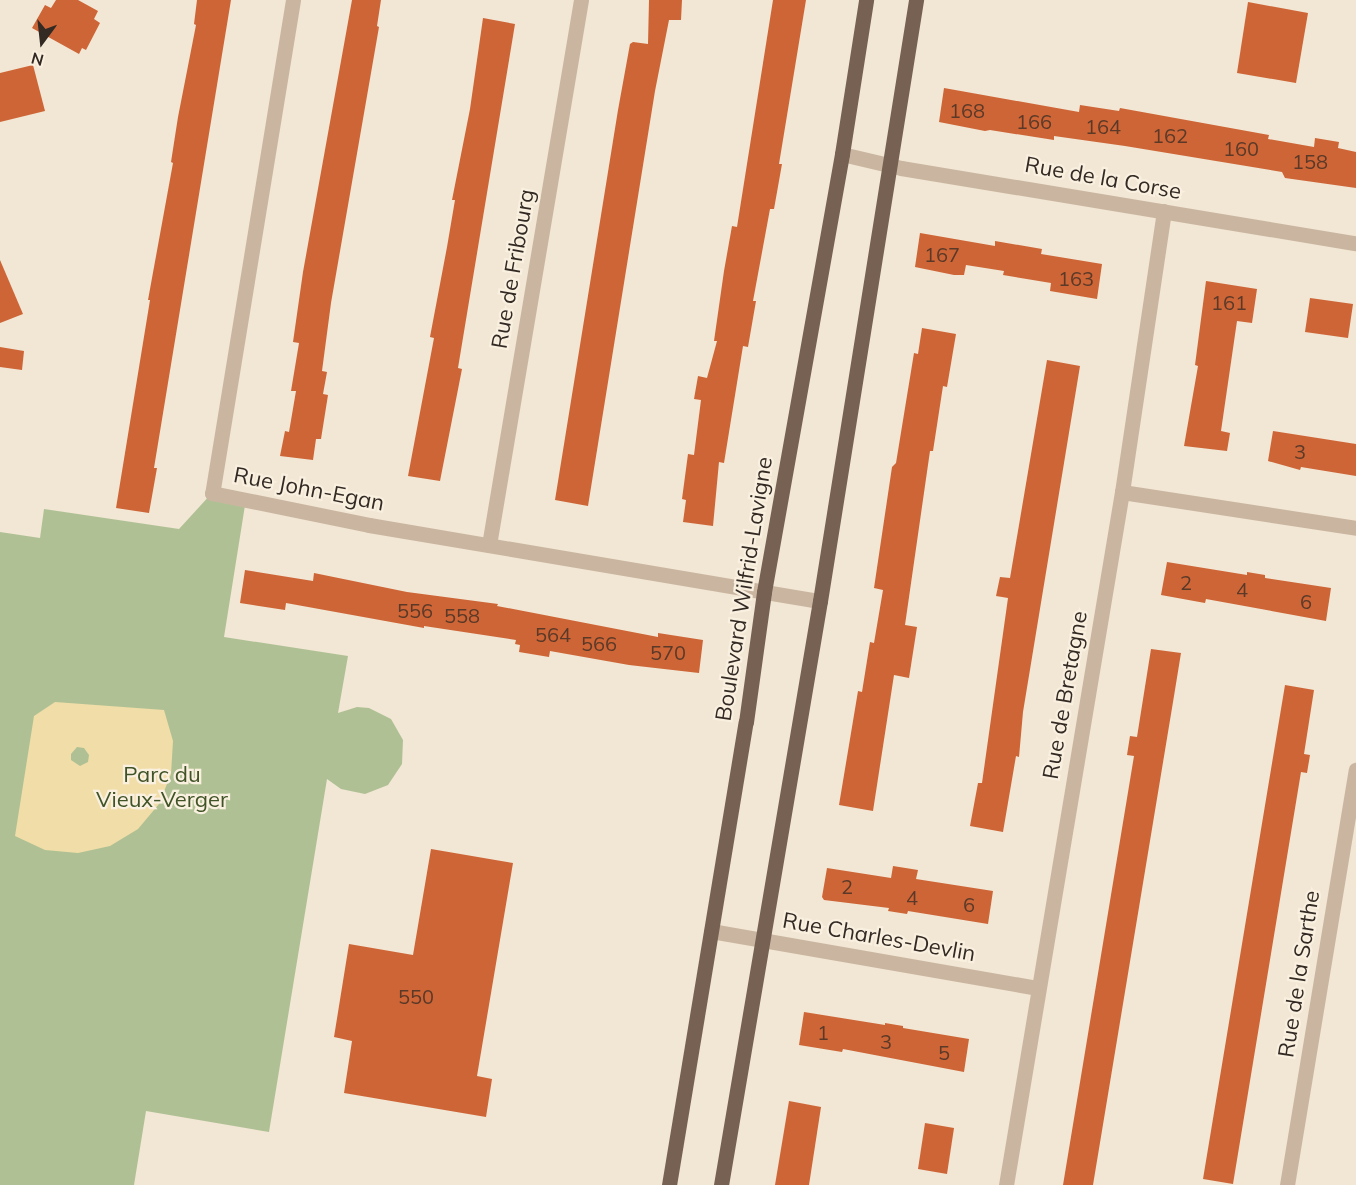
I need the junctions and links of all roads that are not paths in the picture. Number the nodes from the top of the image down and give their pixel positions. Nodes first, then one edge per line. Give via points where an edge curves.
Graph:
1 (293, 0) edge
2 (581, 0) edge
3 (866, 0) edge
4 (916, 0) edge
5 (842, 154) junction
6 (890, 165) junction
7 (1164, 211) junction
8 (1356, 243) edge
9 (1122, 492) junction
10 (1356, 528) edge
11 (489, 545) junction
12 (764, 592) junction
13 (820, 601) junction
14 (1356, 770) edge
15 (711, 931) junction
16 (761, 939) junction
17 (1038, 988) junction
18 (669, 1185) edge
19 (721, 1185) edge
20 (1006, 1185) edge
21 (1287, 1185) edge

1 - 11 street, Rue John-Egan via 212,493
2 - 11 street, Rue de Fribourg
3 - 5 main road, Boulevard Wilfrid-Lavigne
4 - 6 main road
5 - 6 street, Rue de la Corse
5 - 12 main road, Boulevard Wilfrid-Lavigne
6 - 7 street, Rue de la Corse
6 - 13 main road
7 - 8 street, Rue de la Corse
7 - 9 street, Rue de Bretagne
9 - 10 street
9 - 17 street, Rue de Bretagne
11 - 12 street, Rue John-Egan
12 - 13 street, Rue John-Egan
12 - 15 main road, Boulevard Wilfrid-Lavigne
13 - 16 main road
14 - 21 street, Rue de la Sarthe
15 - 16 street, Rue Charles-Devlin
15 - 18 main road, Boulevard Wilfrid-Lavigne
16 - 17 street, Rue Charles-Devlin
16 - 19 main road
17 - 20 street, Rue de Bretagne

